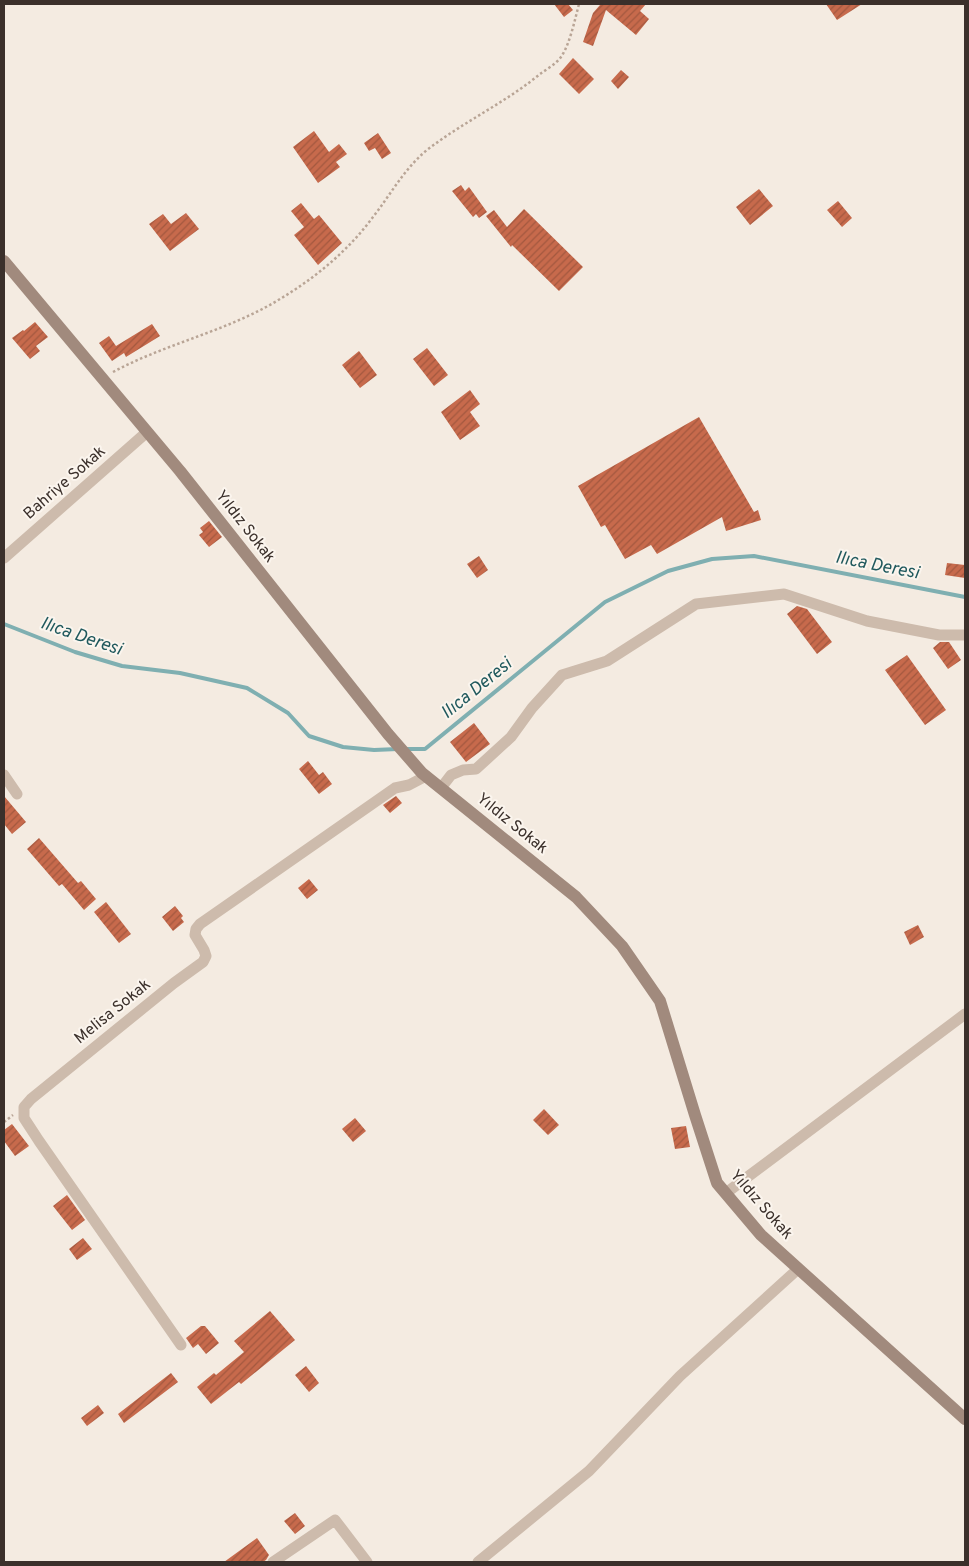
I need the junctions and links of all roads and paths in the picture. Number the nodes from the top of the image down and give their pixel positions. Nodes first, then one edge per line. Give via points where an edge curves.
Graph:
1 (579, 4) edge
2 (4, 261) edge
3 (102, 378) junction
4 (147, 432) junction
5 (4, 558) edge
6 (965, 635) edge
7 (424, 774) junction
8 (4, 775) edge
9 (441, 788) junction
10 (17, 794) dead end
11 (965, 1014) edge
12 (726, 1193) junction
13 (798, 1269) junction
14 (181, 1345) dead end
15 (965, 1419) edge
16 (273, 1562) edge
17 (367, 1562) edge
18 (478, 1562) edge

1 - 3 path via 561,58 526,86 414,162 372,219 328,266 243,320 144,358
2 - 3 street, Yıldız Sokak
3 - 4 street, Yıldız Sokak
4 - 5 street, Bahriye Sokak
4 - 7 street, Yıldız Sokak via 388,734
6 - 9 street via 939,635 866,621 784,594 696,604 607,661 562,675 511,737 476,769 452,775
7 - 9 street, Yıldız Sokak
7 - 14 street, Melisa Sokak via 409,785 395,788 200,924 195,935 206,956 203,962 24,1107 24,1118 39,1141
8 - 10 street
9 - 12 street, Yıldız Sokak via 576,896 622,946 660,1001 694,1115 718,1183
11 - 12 street
12 - 13 street, Yıldız Sokak via 762,1235
13 - 15 street, Yıldız Sokak
13 - 18 street via 680,1376 590,1471
16 - 17 street via 334,1520

